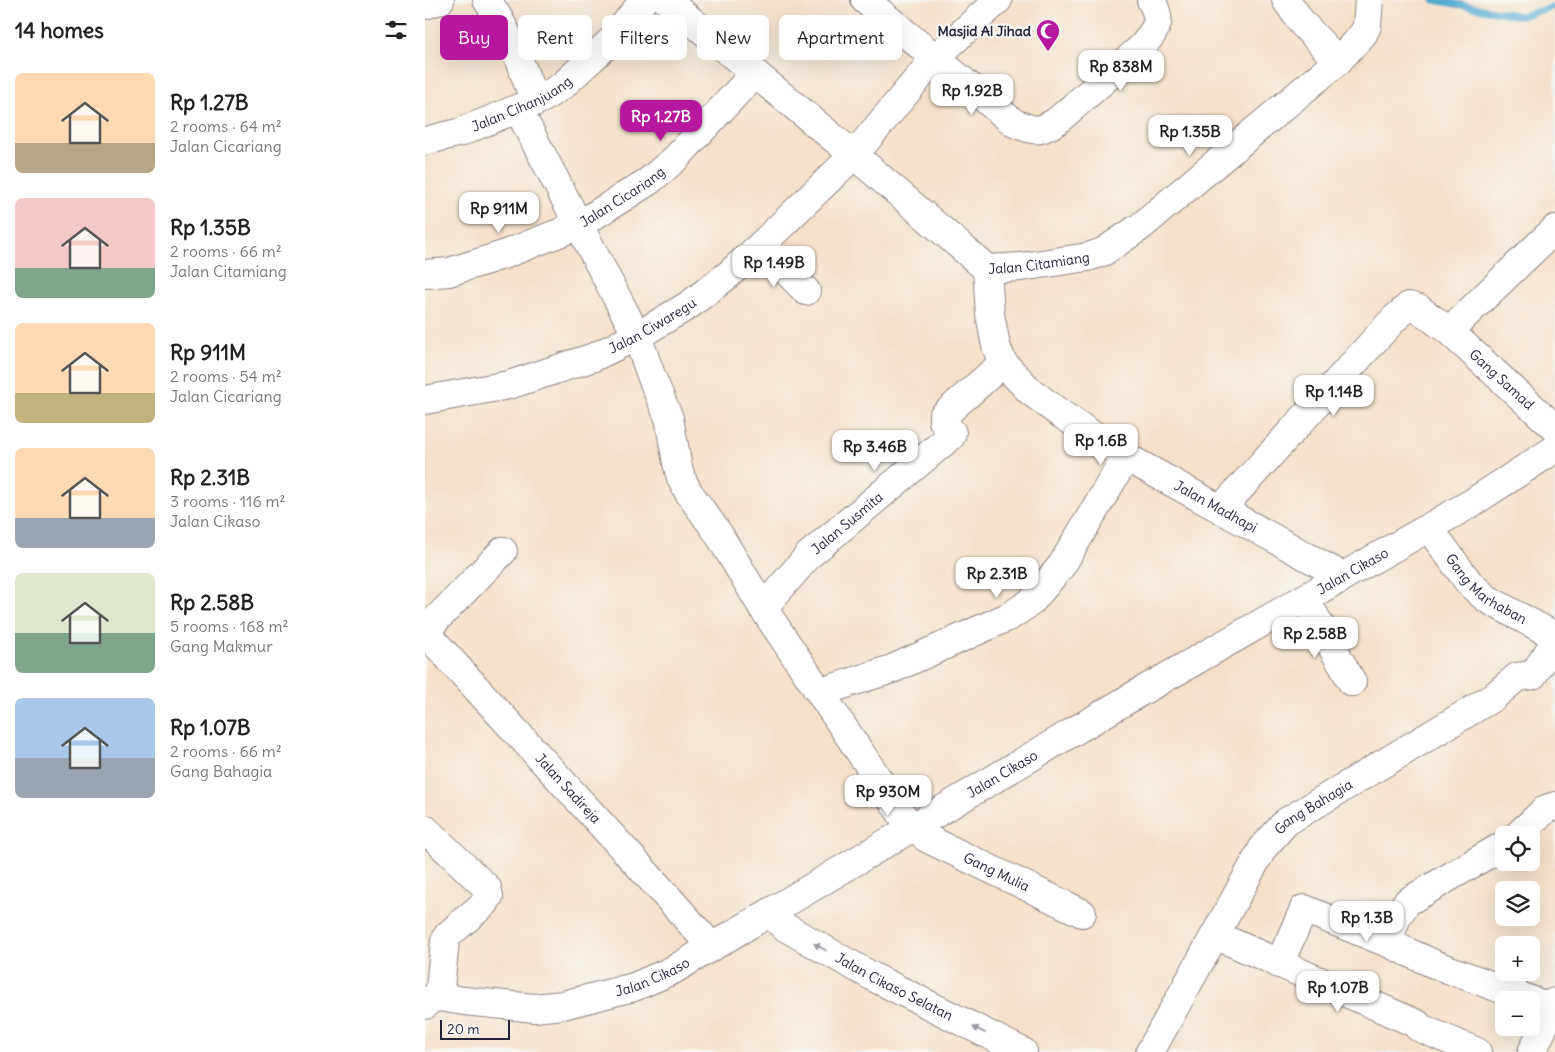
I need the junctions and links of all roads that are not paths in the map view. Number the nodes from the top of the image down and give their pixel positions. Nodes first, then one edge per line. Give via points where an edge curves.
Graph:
1 (440, 0) edge
2 (487, 0) edge
3 (645, 0) edge
4 (666, 0) edge
5 (865, 0) edge
6 (998, 0) edge
7 (1287, 0) edge
8 (1369, 0) edge
9 (425, 6) edge
10 (1154, 6) edge
11 (935, 58) junction
12 (1338, 61) junction
13 (755, 73) junction
14 (527, 106) junction
15 (425, 142) edge
16 (853, 155) junction
17 (579, 225) junction
18 (1553, 234) edge
19 (761, 245) junction
20 (987, 269) junction
21 (425, 274) edge
22 (806, 291) dead end
23 (1449, 331) junction
24 (637, 336) junction
25 (1003, 363) junction
26 (425, 400) edge
27 (1555, 428) edge
28 (1555, 449) edge
29 (1126, 457) junction
30 (1221, 509) junction
31 (1429, 528) junction
32 (503, 551) dead end
33 (1339, 580) junction
34 (1305, 599) junction
35 (763, 608) junction
36 (425, 632) edge
37 (1555, 636) edge
38 (1555, 642) edge
39 (1352, 682) dead end
40 (815, 688) junction
41 (1555, 806) edge
42 (914, 826) junction
43 (1528, 826) edge
44 (425, 829) edge
45 (1495, 851) edge
46 (770, 913) junction
47 (1082, 913) dead end
48 (1215, 935) junction
49 (1388, 943) junction
50 (711, 946) junction
51 (1279, 964) junction
52 (429, 999) edge
53 (1554, 1005) edge
54 (1023, 1052) edge
55 (1149, 1052) edge
56 (1477, 1052) edge
57 (1532, 1052) edge

1 - 9 street
2 - 14 street via 506,34
3 - 14 street, Jalan Cihanjuang via 613,39 563,85
4 - 13 street, Jalan Citamiang
5 - 11 street
6 - 11 street, Jalan Ciwaregu
7 - 12 street via 1302,22
8 - 12 street, Jalan Citamiang via 1367,26 1363,34
10 - 11 street via 1157,24 1143,46 1046,128 1034,130 1014,123
11 - 16 street, Jalan Ciwaregu
12 - 20 street, Jalan Citamiang via 1140,227 1103,252 1021,267
13 - 16 street, Jalan Citamiang
13 - 17 street, Jalan Cicariang via 675,159 649,181
14 - 15 street, Jalan Cihanjuang via 461,132
14 - 17 street
16 - 19 street, Jalan Ciwaregu
16 - 20 street, Jalan Citamiang
17 - 21 street, Jalan Cicariang via 503,255 449,272
17 - 24 street
18 - 23 street
19 - 22 street
19 - 24 street, Jalan Ciwaregu via 689,305
20 - 25 street, Jalan Madhapi via 996,346
23 - 27 street, Gang Samad
23 - 30 street, Gang Samad via 1419,309 1409,306
24 - 26 street, Jalan Ciwaregu via 594,358 509,385
24 - 35 street via 669,418 681,478
25 - 29 street, Jalan Madhapi via 1030,392
25 - 35 street, Jalan Susmita via 943,416 951,436 809,554
28 - 31 street, Jalan Cikaso
29 - 30 street, Jalan Madhapi
29 - 40 street via 1062,565 1031,602 1010,616 892,669 827,690
30 - 33 street, Jalan Madhapi via 1333,571
31 - 33 street, Jalan Cikaso
31 - 37 street, Gang Marhaban via 1470,584 1487,599
32 - 36 street
33 - 34 street, Jalan Cikaso
34 - 39 street
34 - 42 street, Jalan Cikaso
35 - 40 street
36 - 50 street, Jalan Sadireja
38 - 48 street, Gang Bahagia via 1533,675 1517,677 1492,698 1286,822 1263,848
40 - 42 street
41 - 43 street via 1546,809
42 - 46 street, Jalan Cikaso
42 - 47 street, Gang Mulia via 926,838
44 - 52 street via 487,888 489,896 448,935
45 - 49 street via 1407,902 1397,917
46 - 50 street, Jalan Cikaso
54 -> 46 street, Jalan Cikaso Selatan via 875,978 783,926
48 - 51 street
48 - 55 street, Gang Bahagia
49 - 51 street via 1304,909
49 - 53 street via 1451,971
50 - 52 street, Jalan Cikaso via 673,970 635,987 563,1005 535,1008
51 - 56 street
53 - 57 street

